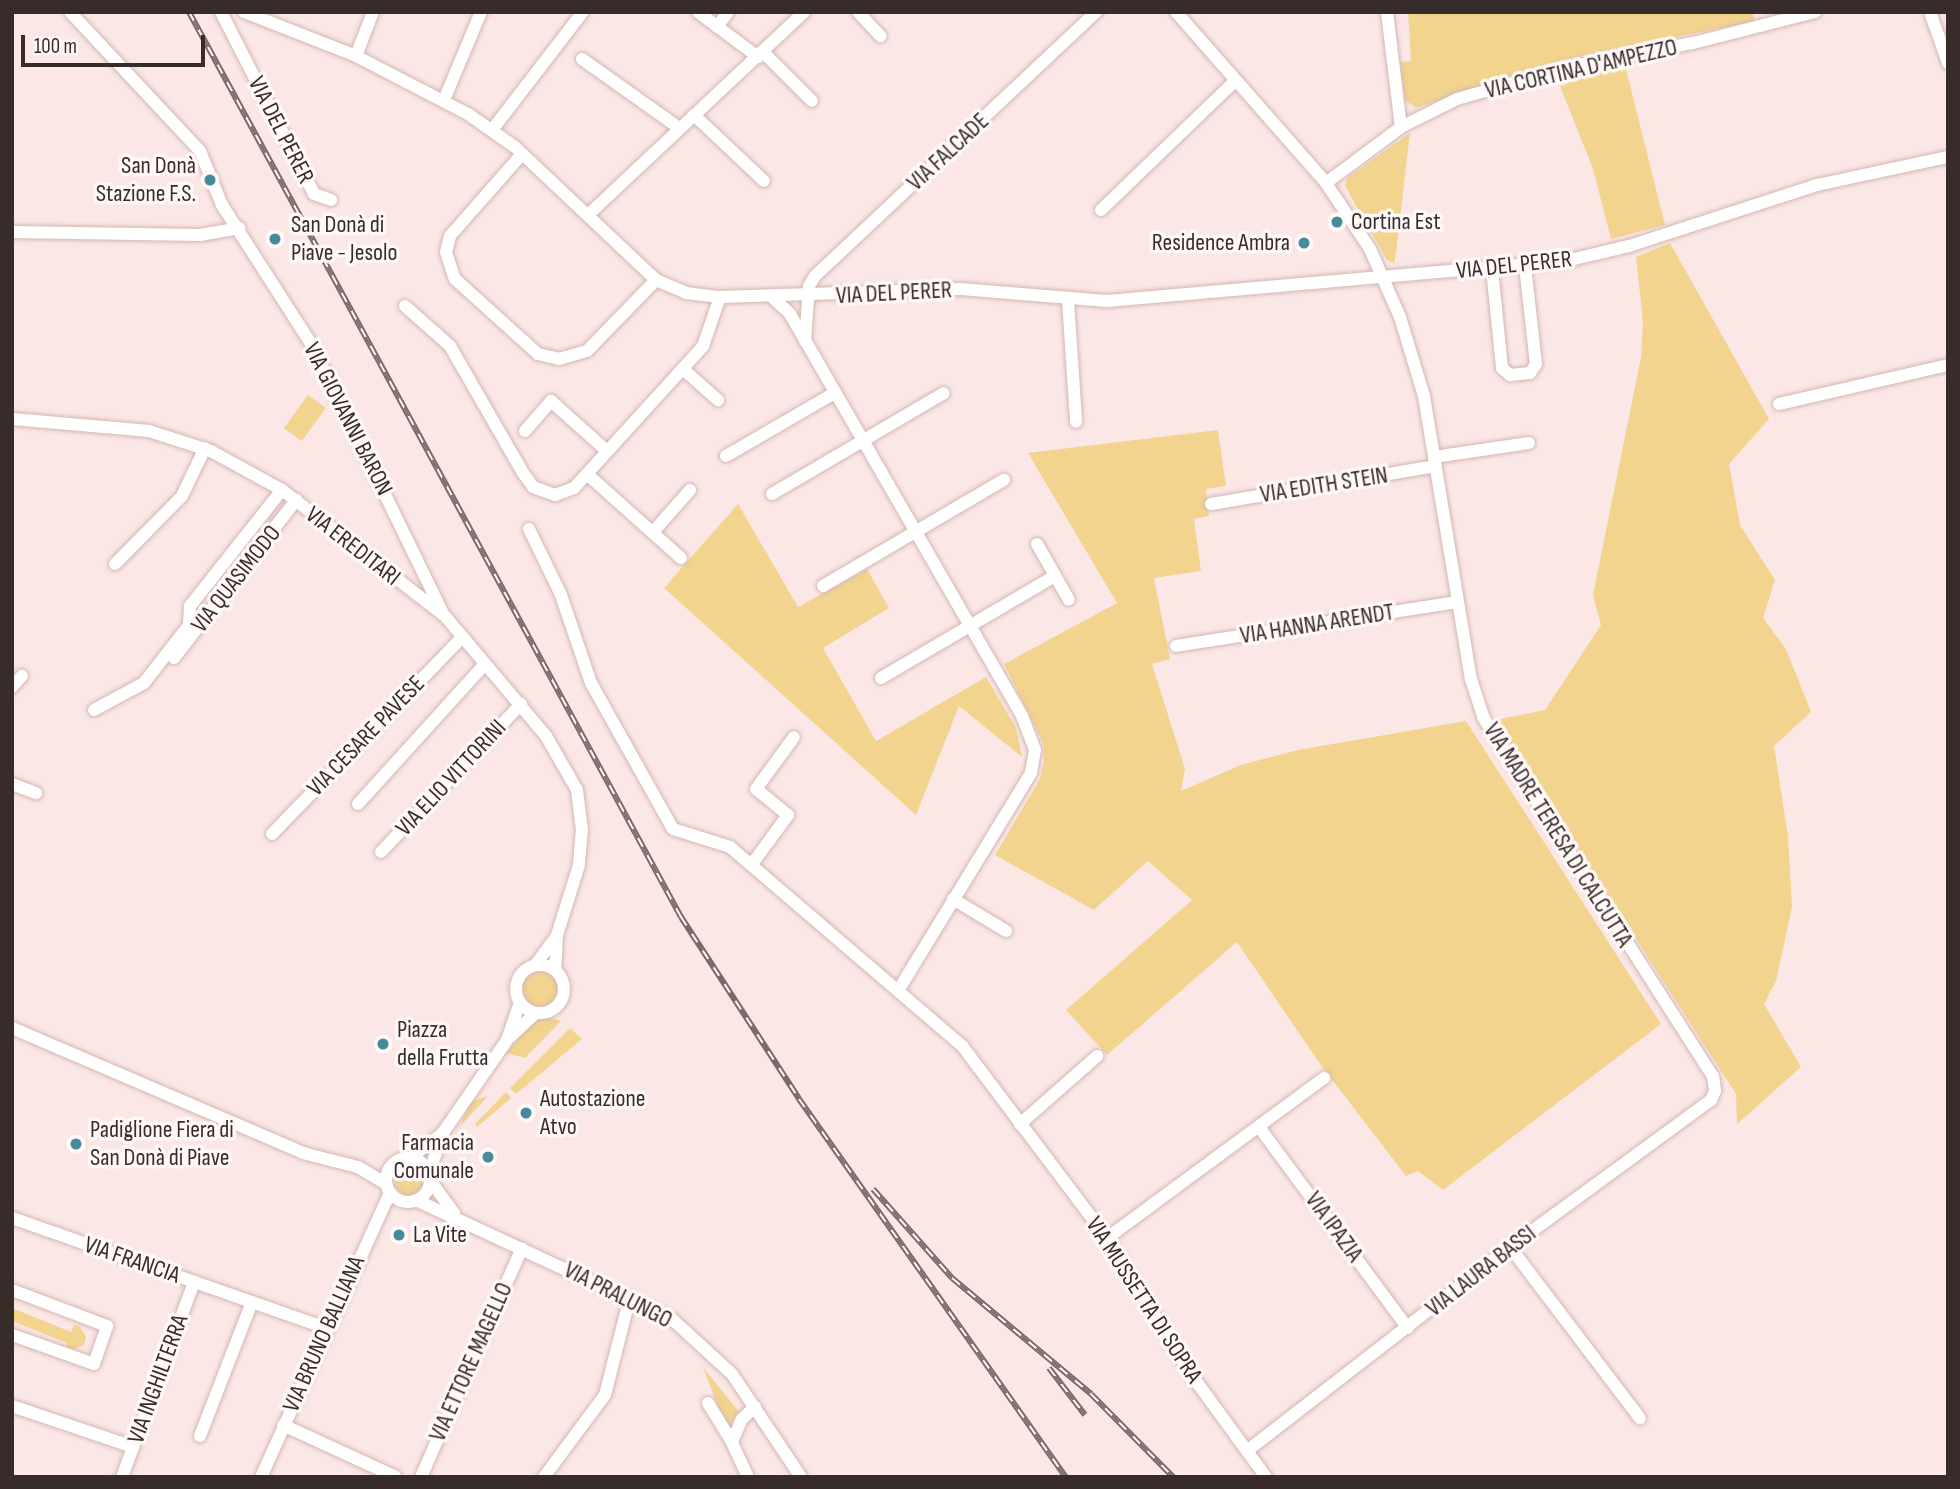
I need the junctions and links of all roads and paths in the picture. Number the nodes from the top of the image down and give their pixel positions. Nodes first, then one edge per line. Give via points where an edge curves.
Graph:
1 (70, 12) edge
2 (222, 12) edge
3 (244, 12) edge
4 (373, 12) edge
5 (481, 12) edge
6 (583, 12) edge
7 (698, 12) edge
8 (728, 12) edge
9 (804, 12) edge
10 (858, 12) edge
11 (1096, 12) edge
12 (1175, 12) edge
13 (1387, 12) edge
14 (1815, 12) edge
15 (1930, 12) edge
16 (261, 16) edge
17 (717, 27) junction
18 (880, 36) dead end
19 (761, 55) junction
20 (356, 56) junction
21 (582, 59) dead end
22 (1948, 63) edge
23 (1234, 81) junction
24 (444, 100) junction
25 (812, 101) dead end
26 (695, 115) junction
27 (1401, 127) junction
28 (680, 128) junction
29 (492, 130) junction
30 (522, 154) junction
31 (1948, 157) edge
32 (764, 181) dead end
33 (1326, 183) junction
34 (331, 200) dead end
35 (1101, 210) dead end
36 (588, 215) junction
37 (239, 228) junction
38 (12, 232) edge
39 (1525, 266) junction
40 (1493, 269) junction
41 (1381, 275) junction
42 (656, 279) junction
43 (771, 296) junction
44 (810, 296) junction
45 (720, 297) junction
46 (1068, 300) junction
47 (405, 306) dead end
48 (805, 341) junction
49 (1948, 365) edge
50 (682, 369) junction
51 (944, 393) dead end
52 (833, 394) junction
53 (718, 400) dead end
54 (1779, 404) dead end
55 (12, 419) edge
56 (1076, 422) dead end
57 (525, 431) dead end
58 (861, 442) junction
59 (1529, 443) dead end
60 (205, 448) junction
61 (607, 451) junction
62 (726, 456) dead end
63 (1435, 462) junction
64 (587, 474) junction
65 (1004, 480) dead end
66 (282, 490) junction
67 (690, 491) dead end
68 (772, 494) dead end
69 (296, 500) junction
70 (1211, 504) dead end
71 (529, 529) dead end
72 (653, 532) junction
73 (914, 532) junction
74 (1037, 544) dead end
75 (681, 558) dead end
76 (115, 564) dead end
77 (1055, 576) junction
78 (823, 586) dead end
79 (1069, 600) dead end
80 (1458, 602) junction
81 (445, 617) junction
82 (967, 623) junction
83 (460, 639) junction
84 (1176, 646) dead end
85 (174, 658) dead end
86 (485, 664) junction
87 (22, 676) dead end
88 (881, 678) dead end
89 (12, 687) edge
90 (521, 704) junction
91 (94, 710) dead end
92 (794, 737) dead end
93 (12, 783) edge
94 (36, 793) dead end
95 (358, 804) dead end
96 (272, 834) dead end
97 (380, 852) dead end
98 (752, 864) junction
99 (953, 899) junction
100 (1006, 930) dead end
101 (557, 935) junction
102 (535, 965) junction
103 (555, 970) junction
104 (899, 989) junction
105 (520, 1003) junction
106 (536, 1013) junction
107 (12, 1028) edge
108 (507, 1040) junction
109 (1097, 1056) dead end
110 (1324, 1078) dead end
111 (1715, 1091) joint
112 (1020, 1125) junction
113 (1259, 1127) junction
114 (442, 1135) junction
115 (410, 1158) junction
116 (393, 1164) junction
117 (358, 1167) junction
118 (429, 1177) junction
119 (388, 1188) junction
120 (416, 1200) junction
121 (456, 1216) junction
122 (12, 1218) edge
123 (1107, 1238) junction
124 (1510, 1247) junction
125 (522, 1248) junction
126 (194, 1282) junction
127 (12, 1290) edge
128 (630, 1297) junction
129 (252, 1302) junction
130 (326, 1328) junction
131 (1408, 1328) junction
132 (12, 1335) edge
133 (708, 1403) dead end
134 (12, 1406) edge
135 (755, 1407) junction
136 (1640, 1418) dead end
137 (283, 1425) junction
138 (200, 1436) dead end
139 (732, 1442) junction
140 (133, 1447) junction
141 (1247, 1451) junction
142 (743, 1474) edge
143 (122, 1477) edge
144 (261, 1477) edge
145 (396, 1477) edge
146 (421, 1477) edge
147 (544, 1477) edge
148 (801, 1477) edge
149 (1266, 1477) edge

1 - 37 street, VIA GIOVANNI BARON via 191,138 222,205
2 - 34 street, VIA DEL PERER via 314,194
3 - 16 street, VIA DEL PERER
4 - 20 street
5 - 24 street
6 - 29 street
7 - 17 street
8 - 17 street
9 - 19 street
10 - 18 street
11 - 44 street, VIA FALCADE via 815,276
12 - 23 street
13 - 27 street
14 - 27 street, VIA CORTINA D'AMPEZZO via 1501,86 1457,99
15 - 22 street
16 - 20 street, VIA DEL PERER
17 - 19 street
19 - 25 street
19 - 26 street
20 - 24 street, VIA DEL PERER
21 - 28 street
23 - 33 street
23 - 35 street
24 - 29 street, VIA DEL PERER
26 - 28 street
26 - 32 street
27 - 33 street, VIA CORTINA D'AMPEZZO
28 - 36 street
29 - 30 street, VIA DEL PERER
30 - 36 street, VIA DEL PERER
30 - 42 street via 450,236 446,251 455,279 538,354 559,359 587,351
31 - 39 street, VIA DEL PERER via 1817,185 1592,256
33 - 41 street via 1360,230
36 - 42 street, VIA DEL PERER
37 - 38 street via 200,234
37 - 81 street, VIA GIOVANNI BARON via 313,347
39 - 40 street, VIA DEL PERER
39 - 40 street via 1536,365 1530,373 1510,376 1502,368
40 - 41 street, VIA DEL PERER
41 - 46 street, VIA DEL PERER via 1107,301
41 - 63 street, VIA MADRE TERESA DI CALCUTTA via 1412,351
42 - 45 street, VIA DEL PERER via 686,293
43 - 44 street, VIA DEL PERER
43 - 45 street, VIA DEL PERER
43 - 48 street via 790,314
44 - 46 street, VIA DEL PERER via 961,289
44 - 48 street
45 - 50 street via 704,346
46 - 56 street
47 - 64 street via 450,346 533,487 545,494 564,494
48 - 52 street
49 - 54 street
50 - 53 street
50 - 61 street
51 - 58 street
52 - 58 street
52 - 62 street
55 - 60 street, VIA EREDITARI via 149,431
57 - 61 street via 551,401
58 - 68 street
58 - 73 street
59 - 63 street, VIA EDITH STEIN
60 - 66 street, VIA EREDITARI
60 - 76 street via 182,496
61 - 64 street
63 - 70 street, VIA EDITH STEIN
63 - 80 street, VIA MADRE TERESA DI CALCUTTA
64 - 72 street
65 - 73 street
66 - 69 street, VIA EREDITARI
66 - 91 street via 190,606 189,625 144,683
67 - 72 street
69 - 81 street, VIA EREDITARI
69 - 85 street, VIA QUASIMODO
71 - 98 street, VIA MUSSETTA DI SOPRA via 561,595 591,683 673,829 730,847
72 - 75 street
73 - 78 street
73 - 82 street
74 - 77 street
77 - 79 street
77 - 82 street
80 - 84 street, VIA HANNA ARENDT
80 - 111 street, VIA MADRE TERESA DI CALCUTTA via 1483,717 1713,1076
81 - 83 street, VIA EREDITARI
82 - 88 street
82 - 99 street via 1022,716 1035,758 1031,773
83 - 86 street, VIA EREDITARI
83 - 96 street, VIA CESARE PAVESE
86 - 90 street, VIA EREDITARI
86 - 95 street
87 - 89 street
90 - 97 street, VIA ELIO VITTORINI
90 - 101 street, VIA EREDITARI via 568,772 581,808 579,865
92 - 98 street via 756,789 788,816
93 - 94 street
98 - 104 street, VIA MUSSETTA DI SOPRA
99 - 100 street
99 - 104 street
101 - 102 street, VIA EREDITARI
101 - 103 street, VIA EREDITARI
102 - 103 street
102 - 105 street, VIA EREDITARI via 516,982
103 - 106 street, VIA EREDITARI via 564,985 562,999 551,1010
104 - 112 street, VIA MUSSETTA DI SOPRA via 963,1047
105 - 106 street
105 - 108 street, VIA EREDITARI
106 - 108 street, VIA EREDITARI
107 - 117 street, VIA PRALUNGO via 303,1153
108 - 114 street, VIA EREDITARI
109 - 112 street
110 - 113 street
111 - 124 street, VIA LAURA BASSI via 1711,1100
112 - 123 street, VIA MUSSETTA DI SOPRA
113 - 123 street
113 - 131 street, VIA IPAZIA
114 - 115 street, VIA EREDITARI
114 - 118 street, VIA EREDITARI
115 - 116 street, VIA PRALUNGO
115 - 118 street, VIA PRALUNGO via 423,1164
116 - 117 street, VIA PRALUNGO
116 - 119 street
117 - 119 street, VIA PRALUNGO
118 - 120 street via 426,1192
118 - 121 street, VIA PRALUNGO
119 - 120 street, VIA PRALUNGO via 403,1201
119 - 130 street, VIA BRUNO BALLIANA
120 - 121 street, VIA PRALUNGO
121 - 125 street, VIA PRALUNGO
122 - 126 street, VIA FRANCIA
123 - 141 street, VIA MUSSETTA DI SOPRA via 1193,1377
124 - 131 street, VIA LAURA BASSI
124 - 136 street
125 - 128 street, VIA PRALUNGO
125 - 146 street, VIA ETTORE MAGELLO
126 - 129 street, VIA FRANCIA
126 - 140 street, VIA INGHILTERRA
127 - 132 street via 107,1326 94,1364
128 - 135 street, VIA PRALUNGO via 673,1320 701,1342
128 - 147 street via 605,1395
129 - 130 street, VIA FRANCIA
129 - 138 street
130 - 137 street, VIA BRUNO BALLIANA
131 - 141 street, VIA LAURA BASSI
133 - 139 street
134 - 140 street
135 - 139 street via 742,1419
135 - 148 street, VIA PRALUNGO
137 - 144 street, VIA BRUNO BALLIANA
137 - 145 street
139 - 142 street
140 - 143 street, VIA INGHILTERRA
141 - 149 street, VIA MUSSETTA DI SOPRA

